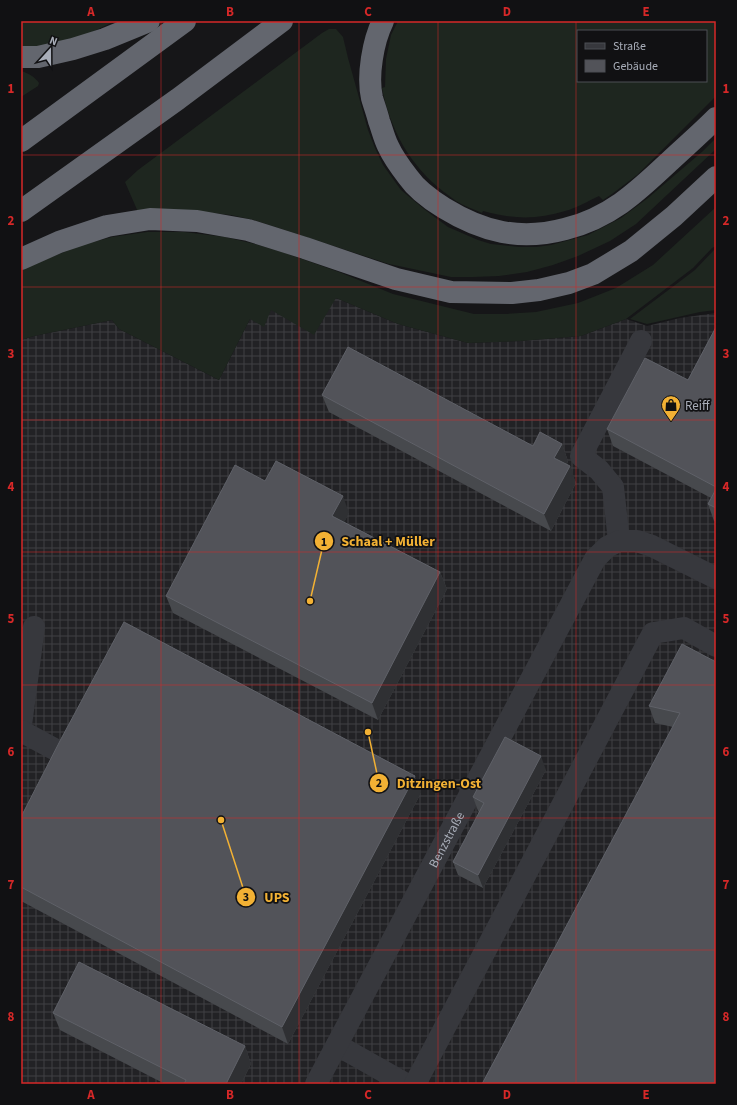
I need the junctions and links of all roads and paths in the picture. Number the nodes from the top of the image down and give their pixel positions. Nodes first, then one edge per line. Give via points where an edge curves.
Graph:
1 (149, 21) edge
2 (185, 21) edge
3 (282, 21) edge
4 (383, 21) edge
5 (29, 57) edge
6 (716, 118) edge
7 (21, 141) edge
8 (716, 177) edge
9 (21, 212) edge
10 (21, 259) edge
11 (641, 340) dead end
12 (619, 541) junction
13 (716, 578) edge
14 (34, 627) dead end
15 (716, 646) edge
16 (21, 725) edge
17 (21, 731) edge
18 (68, 756) edge
19 (337, 1045) junction
20 (316, 1084) edge
21 (406, 1084) edge
22 (415, 1084) edge

1 - 5 highway via 74,49
2 - 7 highway
3 - 9 highway
4 - 6 highway via 375,43 371,78 372,97 388,146 419,190 452,213 487,229 507,233 547,233 583,224 602,216 650,180
8 - 10 highway via 631,251 593,274 539,290 512,293 451,292 396,279 248,230 197,221 150,219 107,226 59,242
11 - 12 street via 581,456 613,487
12 - 13 street via 637,541 652,546
12 - 19 street, Benzstraße via 607,547 595,559
14 - 16 street
15 - 22 street via 684,628 653,633
17 - 18 street
19 - 20 street, Benzstraße
19 - 21 street

